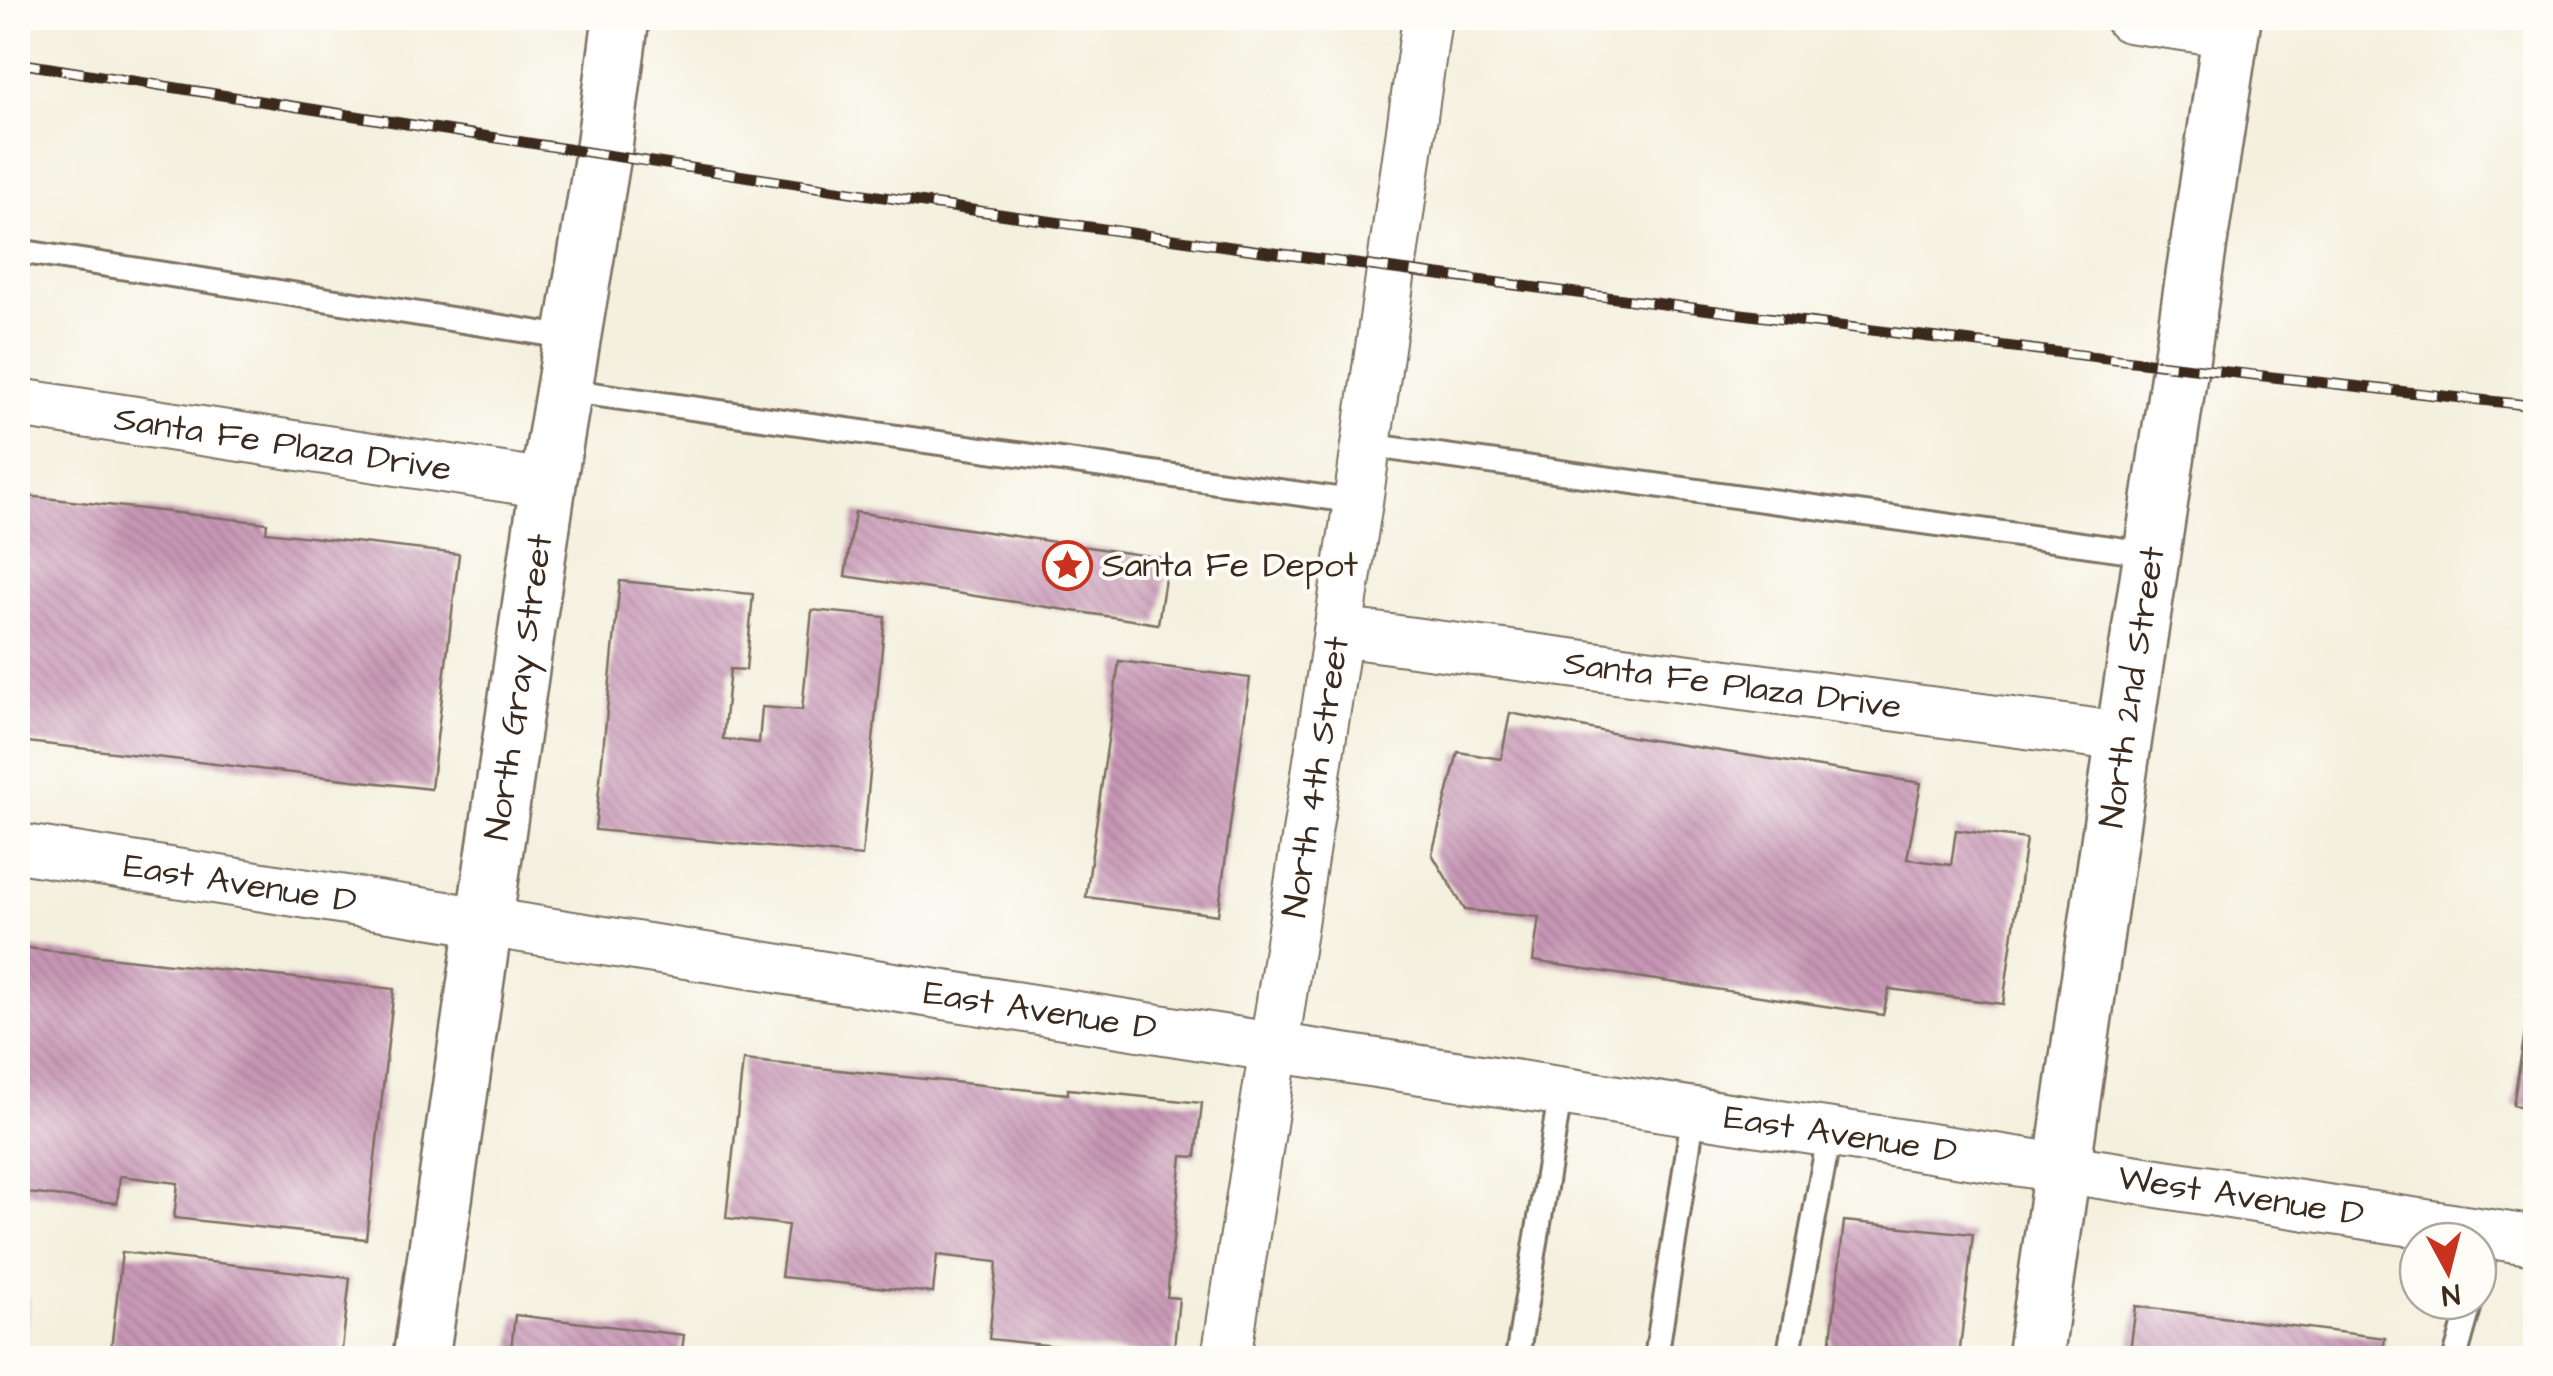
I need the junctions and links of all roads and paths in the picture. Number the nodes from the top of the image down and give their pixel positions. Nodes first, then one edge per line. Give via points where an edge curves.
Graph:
1 (622, 18) edge
2 (1427, 18) edge
3 (2129, 18) edge
4 (2232, 25) edge
5 (18, 251) edge
6 (568, 364) junction
7 (18, 404) edge
8 (1366, 445) junction
9 (548, 484) junction
10 (1358, 502) junction
11 (2154, 554) junction
12 (1338, 632) junction
13 (2124, 737) junction
14 (18, 848) edge
15 (486, 920) junction
16 (1272, 1046) junction
17 (1560, 1090) junction
18 (1694, 1111) junction
19 (1830, 1131) junction
20 (2064, 1167) junction
21 (2501, 1250) edge
22 (2465, 1321) edge
23 (421, 1358) edge
24 (1226, 1358) edge
25 (1517, 1358) edge
26 (1656, 1358) edge
27 (1788, 1358) edge
28 (2035, 1358) edge
29 (2455, 1358) edge

1 - 6 street, North Gray Street
2 - 8 street, North 4th Street
3 - 4 street
4 - 11 street, North 2nd Street
5 - 6 lane
6 - 9 street, North Gray Street
6 - 10 lane
7 - 9 street, Santa Fe Plaza Drive
8 - 10 street, North 4th Street
8 - 11 lane
9 - 15 street, North Gray Street
10 - 12 street, North 4th Street
11 - 13 street, North 2nd Street
12 - 13 street, Santa Fe Plaza Drive
12 - 16 street, North 4th Street
13 - 20 street, North 2nd Street
14 - 15 street, East Avenue D
15 - 16 street, East Avenue D
15 - 23 street, North Gray Street
16 - 17 street, East Avenue D
16 - 24 street, North 4th Street
17 - 18 street, East Avenue D
17 - 25 lane
18 - 19 street, East Avenue D
18 - 26 lane
19 - 20 street, East Avenue D
19 - 27 lane
20 - 21 street, West Avenue D
20 - 28 street, North 2nd Street
22 - 29 lane

